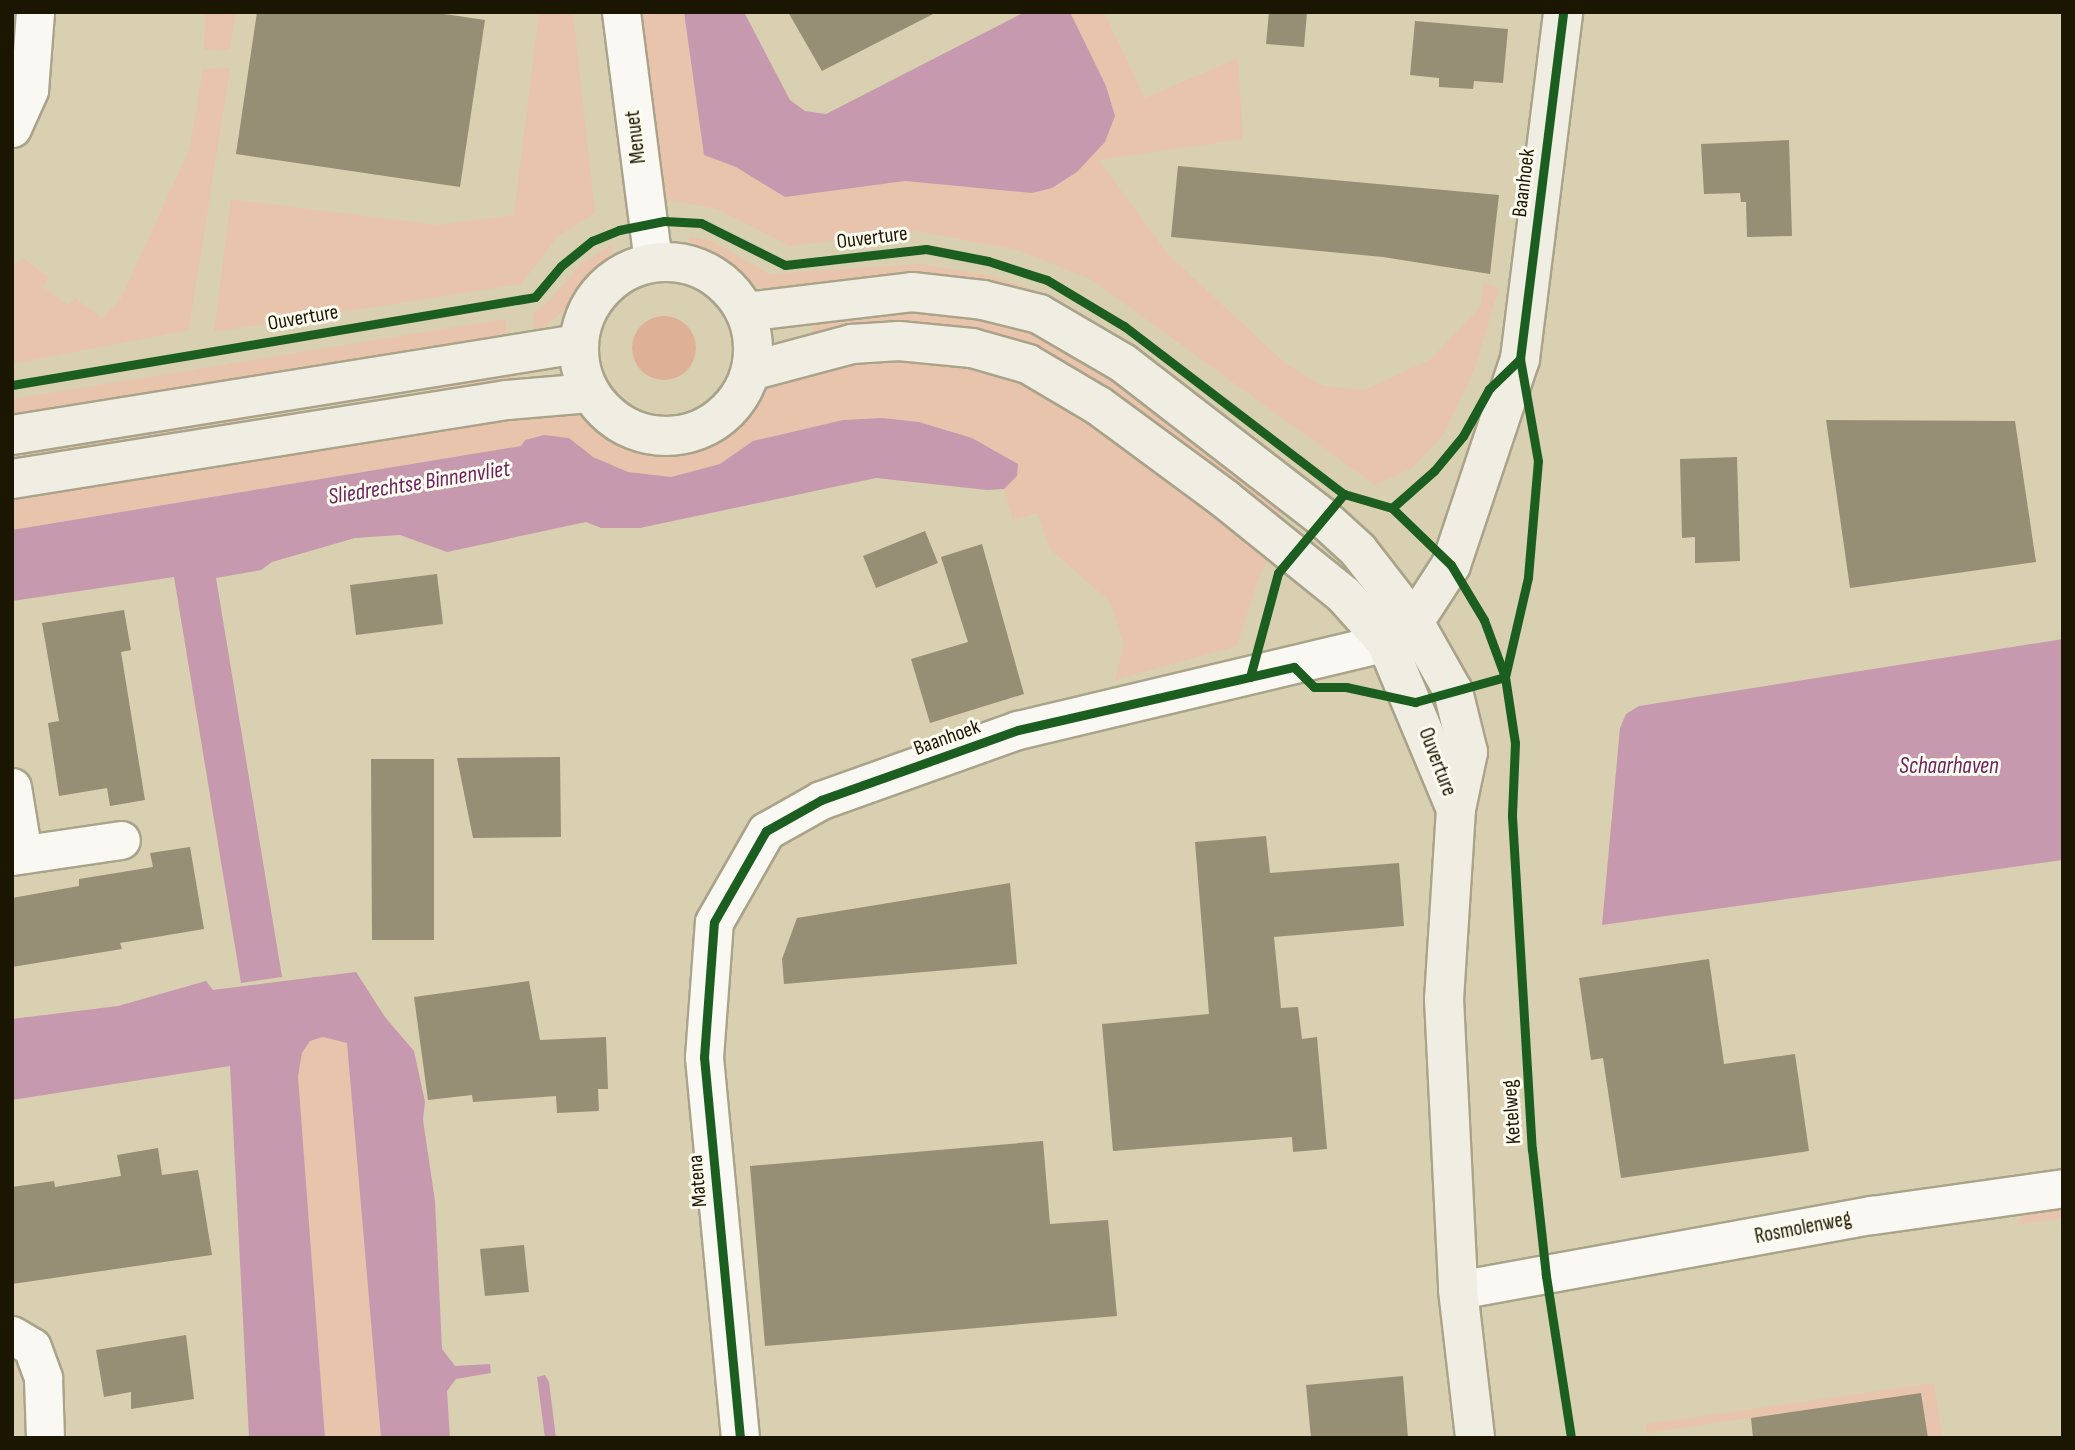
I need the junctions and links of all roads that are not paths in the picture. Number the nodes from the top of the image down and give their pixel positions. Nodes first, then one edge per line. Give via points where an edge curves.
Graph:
1 (34, 12) edge
2 (621, 12) edge
3 (1563, 12) edge
4 (12, 128) edge
5 (653, 262) junction
6 (745, 312) junction
7 (578, 344) junction
8 (751, 371) junction
9 (590, 393) junction
10 (12, 435) edge
11 (12, 479) edge
12 (1400, 632) junction
13 (12, 787) edge
14 (121, 840) dead end
15 (17, 855) edge
16 (715, 922) joint
17 (2063, 1188) edge
18 (1458, 1290) junction
19 (12, 1335) edge
20 (45, 1438) edge
21 (740, 1438) edge
22 (1475, 1438) edge

1 - 4 street via 36,45 29,90
2 - 5 street, Menuet
3 - 12 street, Baanhoek via 1520,359 1451,565
5 - 6 street via 677,262 716,278
5 - 7 street via 622,273 605,287 581,322
6 - 8 street via 753,345
6 - 12 street, Ouverture via 912,292 983,300 1039,314 1123,363 1322,517 1358,550
7 - 9 street
7 - 10 street
8 - 9 street via 741,395 724,415 703,429 678,436 652,436 628,428 606,414
8 - 12 street, Ouverture via 852,344 899,341 972,348 1028,364 1100,406 1344,595
9 - 11 street via 507,400
12 - 16 street, Baanhoek via 1018,730 821,800 766,831
12 - 18 street, Ouverture via 1456,809 1444,999
13 - 15 street
14 - 15 street
16 - 21 street, Matena via 704,1057
17 - 18 street, Rosmolenweg via 1872,1215
18 - 22 street
19 - 20 street via 32,1347 43,1378

